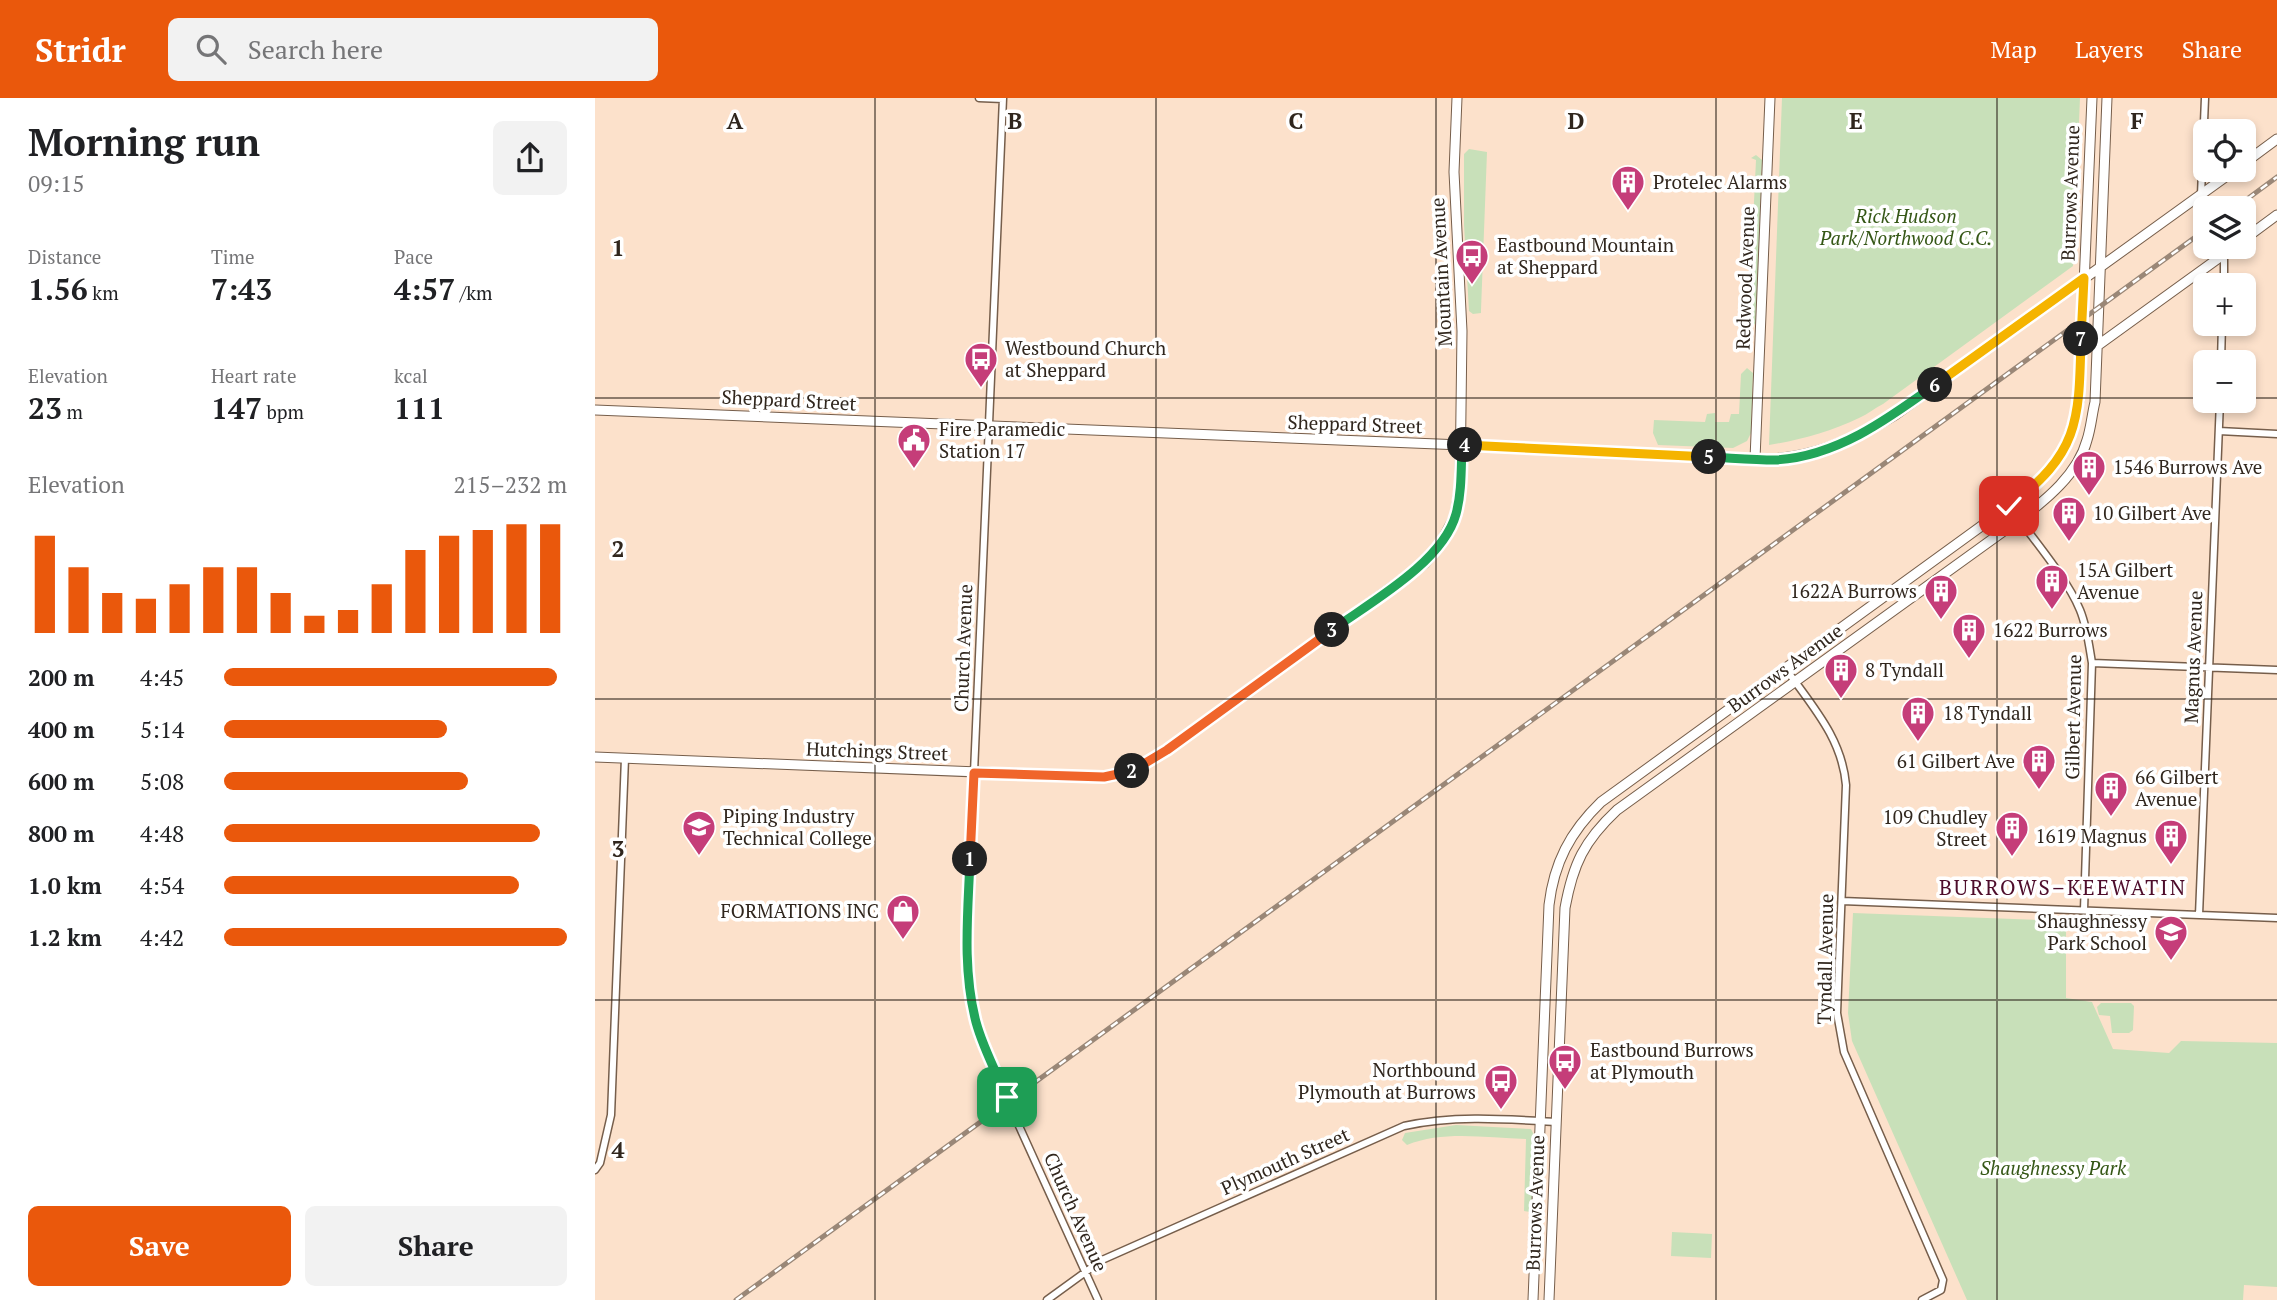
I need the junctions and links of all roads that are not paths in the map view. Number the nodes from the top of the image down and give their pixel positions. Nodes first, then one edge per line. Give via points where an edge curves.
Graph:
1 (979, 98) edge
2 (1457, 98) edge
3 (1770, 98) edge
4 (2092, 98) edge
5 (2107, 98) edge
6 (2204, 98) edge
7 (1003, 99) edge
8 (2277, 139) edge
9 (2256, 154) edge
10 (2218, 182) edge
11 (2200, 195) junction
12 (2277, 215) edge
13 (2256, 230) edge
14 (2217, 259) edge
15 (2100, 267) junction
16 (2084, 278) junction
17 (2081, 345) junction
18 (2098, 345) junction
19 (595, 410) edge
20 (2220, 413) edge
21 (988, 427) junction
22 (2219, 431) junction
23 (2277, 434) edge
24 (1462, 445) junction
25 (1755, 459) junction
26 (2009, 506) junction
27 (2019, 520) junction
28 (2092, 663) junction
29 (2209, 667) junction
30 (1786, 669) junction
31 (2277, 670) edge
32 (1795, 682) junction
33 (595, 757) edge
34 (625, 758) junction
35 (974, 773) junction
36 (1842, 901) junction
37 (2084, 910) junction
38 (2199, 915) junction
39 (2277, 918) edge
40 (1540, 1121) junction
41 (1556, 1122) junction
42 (595, 1170) edge
43 (1085, 1272) junction
44 (1047, 1300) edge
45 (1098, 1300) edge
46 (1533, 1300) edge
47 (1549, 1300) edge
48 (1922, 1300) edge

1 - 7 street
2 - 24 street, Mountain Avenue via 1454,172
3 - 25 street, Redwood Avenue
4 - 16 street, Burrows Avenue
5 - 15 street, Burrows Avenue
6 - 11 street
7 - 21 street, Church Avenue
8 - 9 street
10 - 11 street, Sheppard Street
11 - 15 street, Sheppard Street
12 - 13 street
14 - 18 street
15 - 16 street, Sheppard Street
15 - 18 street, Burrows Avenue
16 - 17 street, Burrows Avenue
16 - 25 street, Sheppard Street via 1876,427 1798,457
17 - 18 street
17 - 26 street, Burrows Avenue via 2079,401 2071,437 2056,464
18 - 27 street, Burrows Avenue via 2087,443 2070,474
19 - 21 street, Sheppard Street
20 - 22 street, Magnus Avenue
21 - 24 street, Sheppard Street
21 - 35 street, Church Avenue
22 - 23 street
22 - 29 street, Magnus Avenue
24 - 25 street, Sheppard Street
24 - 35 street, Hutchings Street via 1455,516 1425,563 1167,750 1125,774 1104,777
26 - 27 street, Gilbert Avenue
26 - 30 street, Burrows Avenue
27 - 28 street, Gilbert Avenue via 2076,601
27 - 32 street, Burrows Avenue
28 - 29 street
28 - 37 street, Gilbert Avenue
29 - 31 street
29 - 38 street, Magnus Avenue
30 - 32 street, Tyndall Avenue
30 - 40 street, Burrows Avenue via 1601,802 1567,843 1557,863 1549,905
32 - 36 street, Tyndall Avenue via 1828,728 1843,762
32 - 41 street, Burrows Avenue via 1617,810 1581,852 1565,908
33 - 34 street, Hutchings Street
34 - 35 street, Hutchings Street
34 - 42 street via 611,1115
35 - 43 street, Church Avenue via 966,959 976,1020 985,1051
36 - 37 street
36 - 48 street, Tyndall Avenue via 1837,1013 1841,1041 1943,1278 1940,1292
37 - 38 street
38 - 39 street
40 - 41 street, Plymouth Street
40 - 43 street, Plymouth Street via 1455,1119 1404,1126 1102,1260
40 - 46 street, Burrows Avenue
41 - 47 street, Burrows Avenue
43 - 44 street, Plymouth Street
43 - 45 street, Church Avenue

